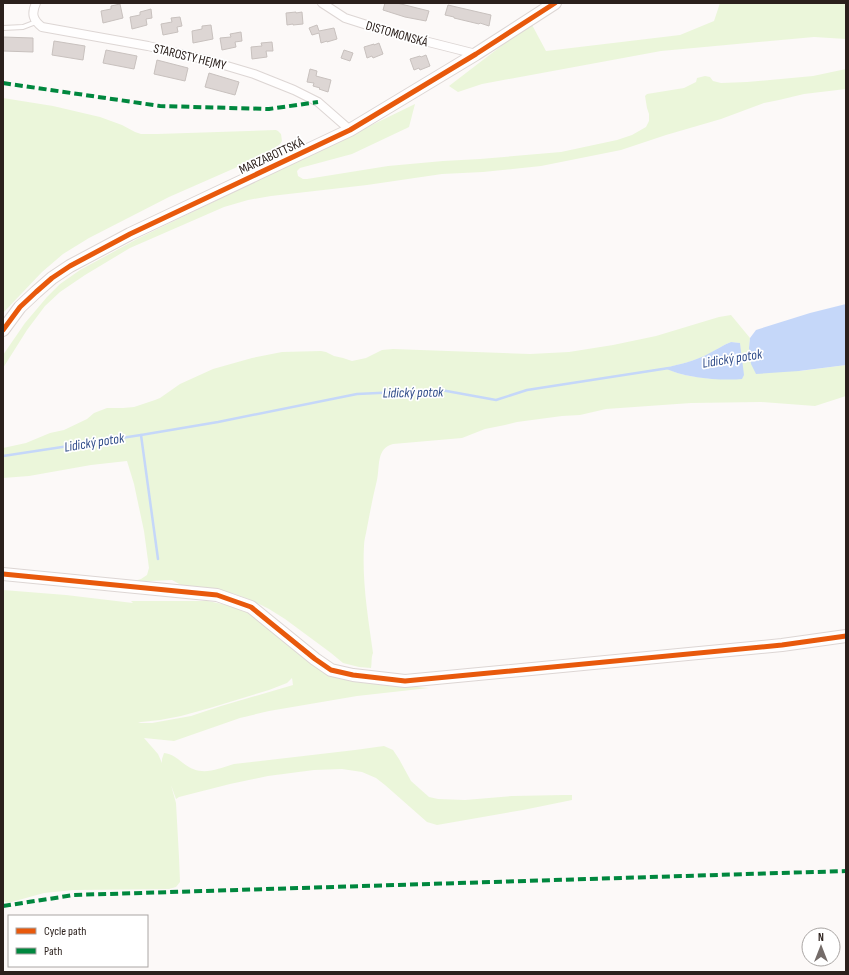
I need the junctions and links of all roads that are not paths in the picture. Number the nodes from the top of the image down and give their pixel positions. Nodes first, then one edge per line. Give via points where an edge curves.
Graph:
1 (36, 3) edge
2 (322, 3) edge
3 (555, 3) edge
4 (36, 22) junction
5 (3, 28) edge
6 (476, 54) junction
7 (350, 130) junction
8 (3, 330) edge
9 (3, 574) edge
10 (846, 636) edge

1 - 4 street via 33,16
2 - 6 street, DISTOMONSKÁ via 344,18
3 - 6 street, MARZABOTTSKÁ
4 - 5 lane via 22,27
4 - 7 street, STAROSTY HEJMY via 42,26 163,49 254,74 318,102
6 - 7 street, MARZABOTTSKÁ
7 - 8 street, MARZABOTTSKÁ via 130,234 70,266 52,278 20,307
9 - 10 street via 217,596 250,607 331,670 405,681 782,645

